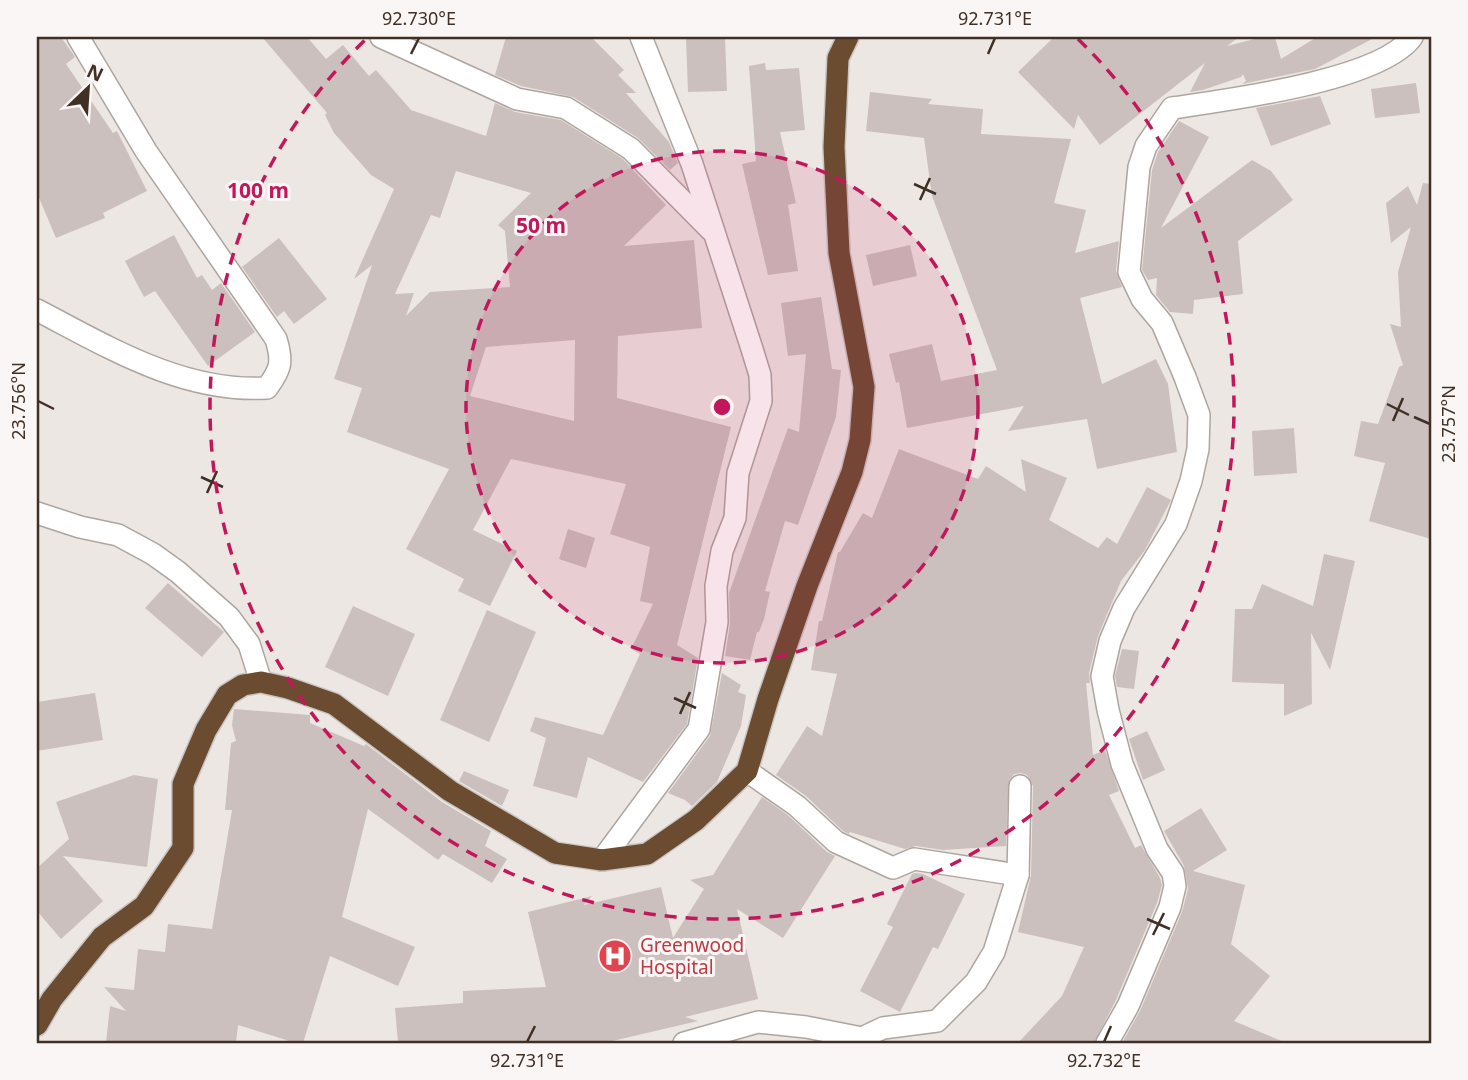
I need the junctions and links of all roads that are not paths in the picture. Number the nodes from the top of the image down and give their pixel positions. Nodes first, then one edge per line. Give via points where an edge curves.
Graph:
1 (78, 37) edge
2 (381, 37) edge
3 (641, 37) edge
4 (848, 37) edge
5 (1412, 37) edge
6 (715, 234) junction
7 (37, 310) edge
8 (37, 513) edge
9 (261, 682) junction
10 (747, 771) junction
11 (1020, 786) dead end
12 (601, 860) junction
13 (1018, 875) junction
14 (37, 1024) edge
15 (684, 1043) edge
16 (1107, 1043) edge

1 - 7 street via 146,151 276,339 281,356 267,388 242,390 182,378 126,357
2 - 6 street via 517,99 566,108 631,149
3 - 6 street
4 - 10 highway via 838,58 834,147 838,253 864,387 860,440
5 - 16 street via 1406,45 1360,70 1245,98 1172,108 1146,146 1139,167 1129,272 1161,323 1185,377 1199,415 1198,449 1176,523 1124,608 1102,676 1122,764 1157,849 1173,873 1175,887 1128,1006
6 - 12 street via 760,375 761,401 738,473 735,518 722,551 716,586 717,622 699,729
8 - 9 street via 118,535 178,572 229,617 249,644
9 - 12 highway via 334,704 450,791 555,853
9 - 14 highway via 243,685 227,695 206,730 183,785 183,848 144,906 102,937
10 - 12 highway via 696,820 647,854
10 - 13 street via 797,806 836,842 893,868 914,859
11 - 13 street
13 - 15 street via 994,952 975,982 937,1021 883,1028 862,1038 758,1022

